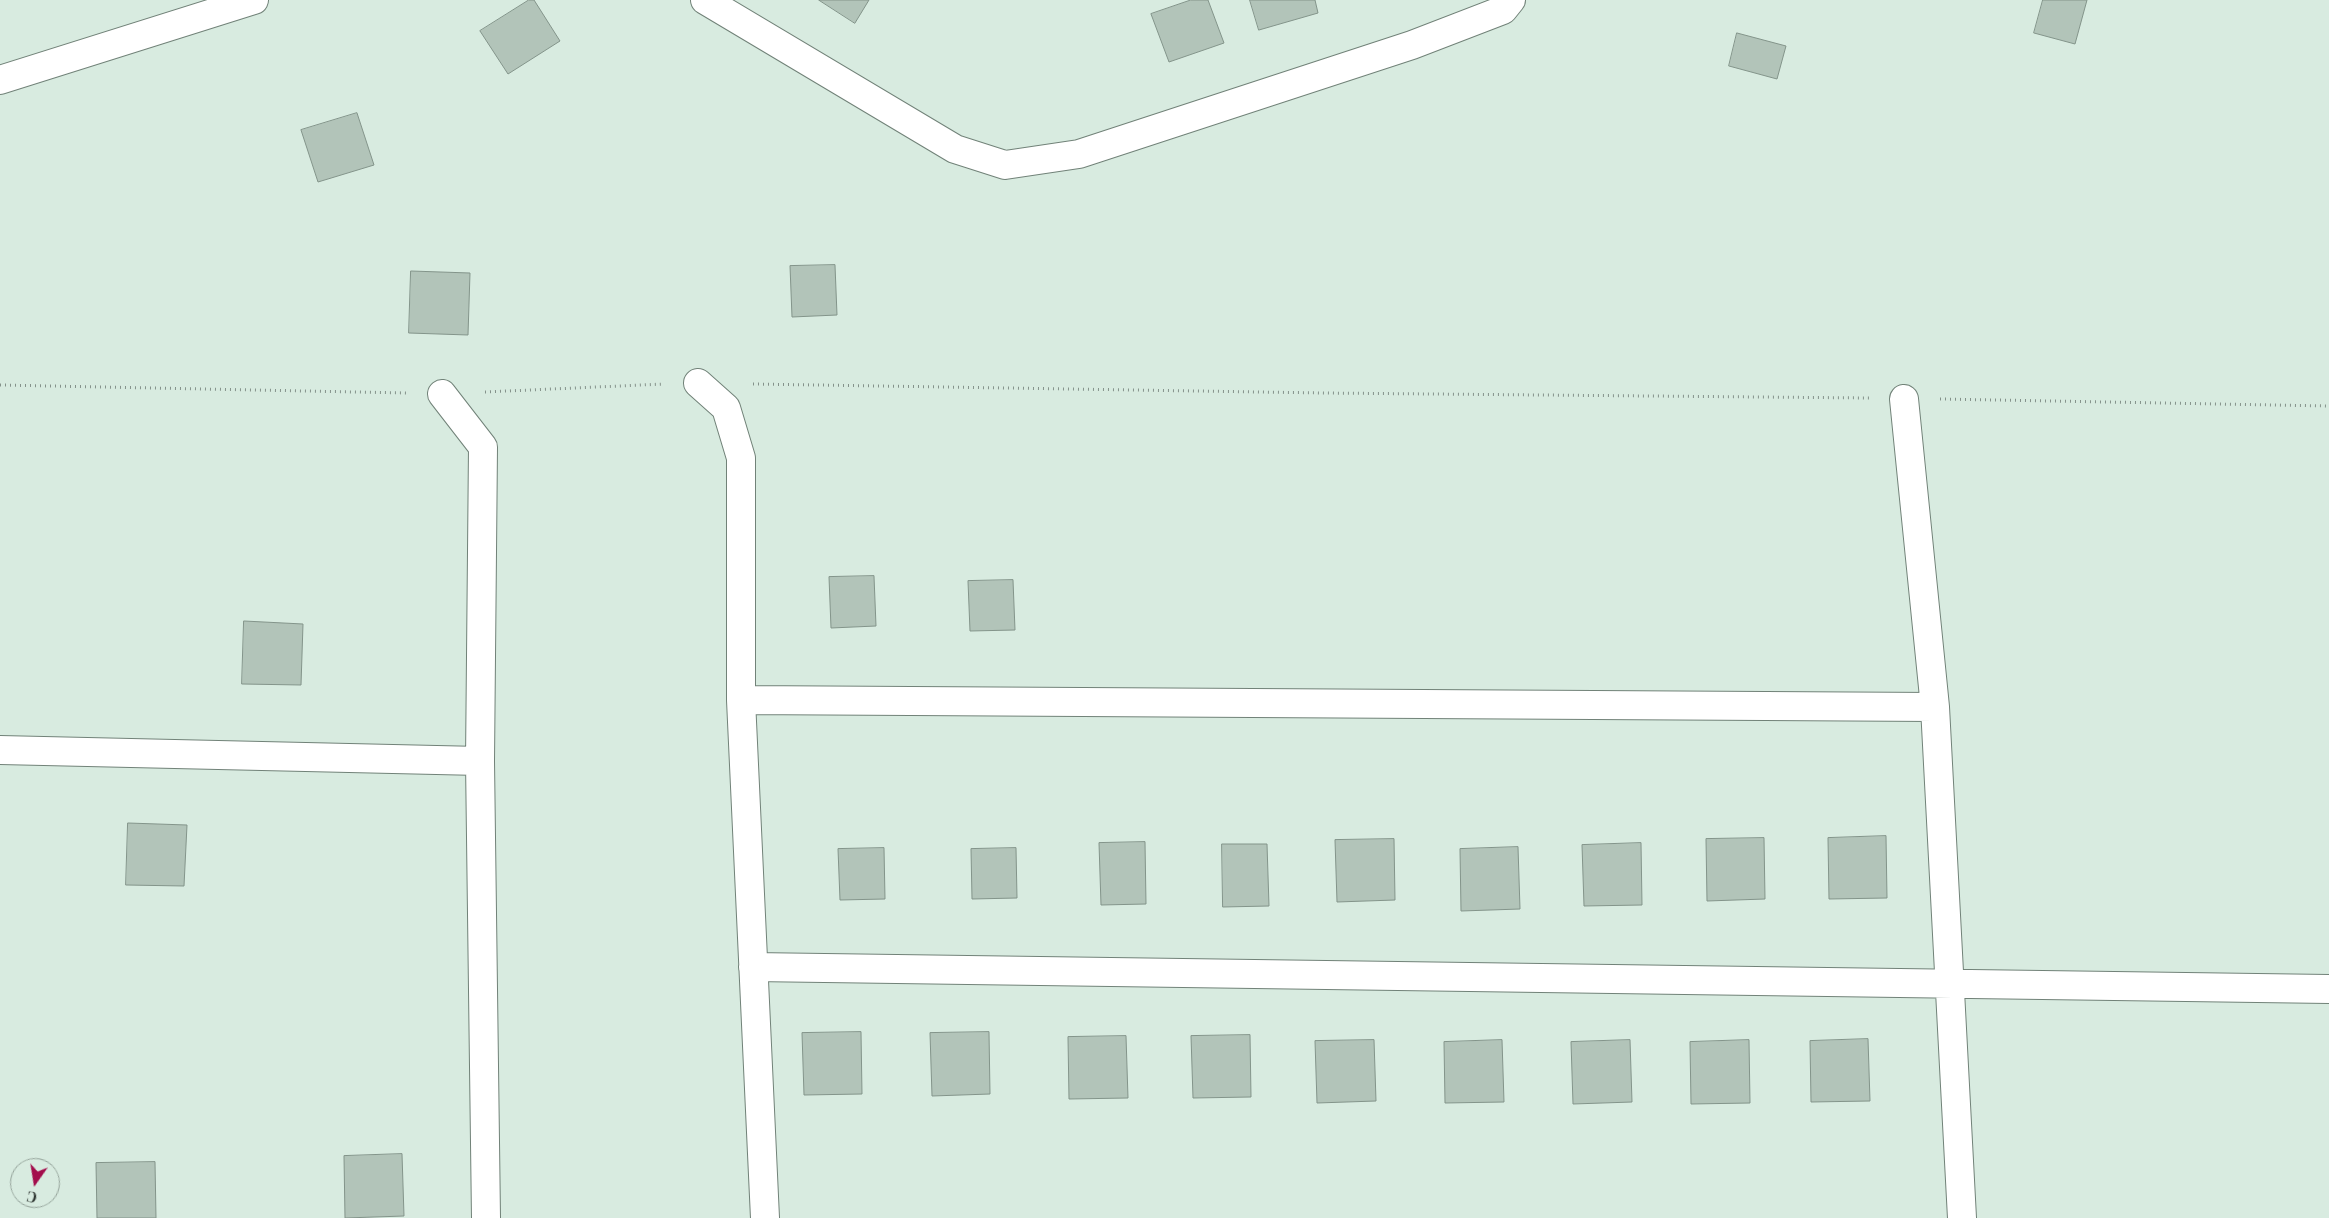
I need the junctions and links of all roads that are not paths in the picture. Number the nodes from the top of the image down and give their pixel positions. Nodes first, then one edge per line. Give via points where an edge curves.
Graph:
1 (254, 0) edge
2 (705, 0) edge
3 (1511, 0) edge
4 (0, 80) edge
5 (698, 383) road end
6 (442, 394) road end
7 (1904, 399) road end
8 (741, 700) junction
9 (1935, 707) junction
10 (0, 750) edge
11 (480, 761) junction
12 (753, 967) junction
13 (1949, 984) junction
14 (2329, 989) edge
15 (486, 1218) edge
16 (765, 1218) edge
17 (1962, 1218) edge

1 - 4 street
2 - 3 street via 955,149 1005,165 1079,154 1421,41 1503,10
5 - 8 street via 726,408 742,458
6 - 11 street via 483,447
7 - 9 street
8 - 9 street
8 - 12 street
9 - 13 street
10 - 11 street
11 - 15 street
12 - 13 street
12 - 16 street
13 - 14 street
13 - 17 street

